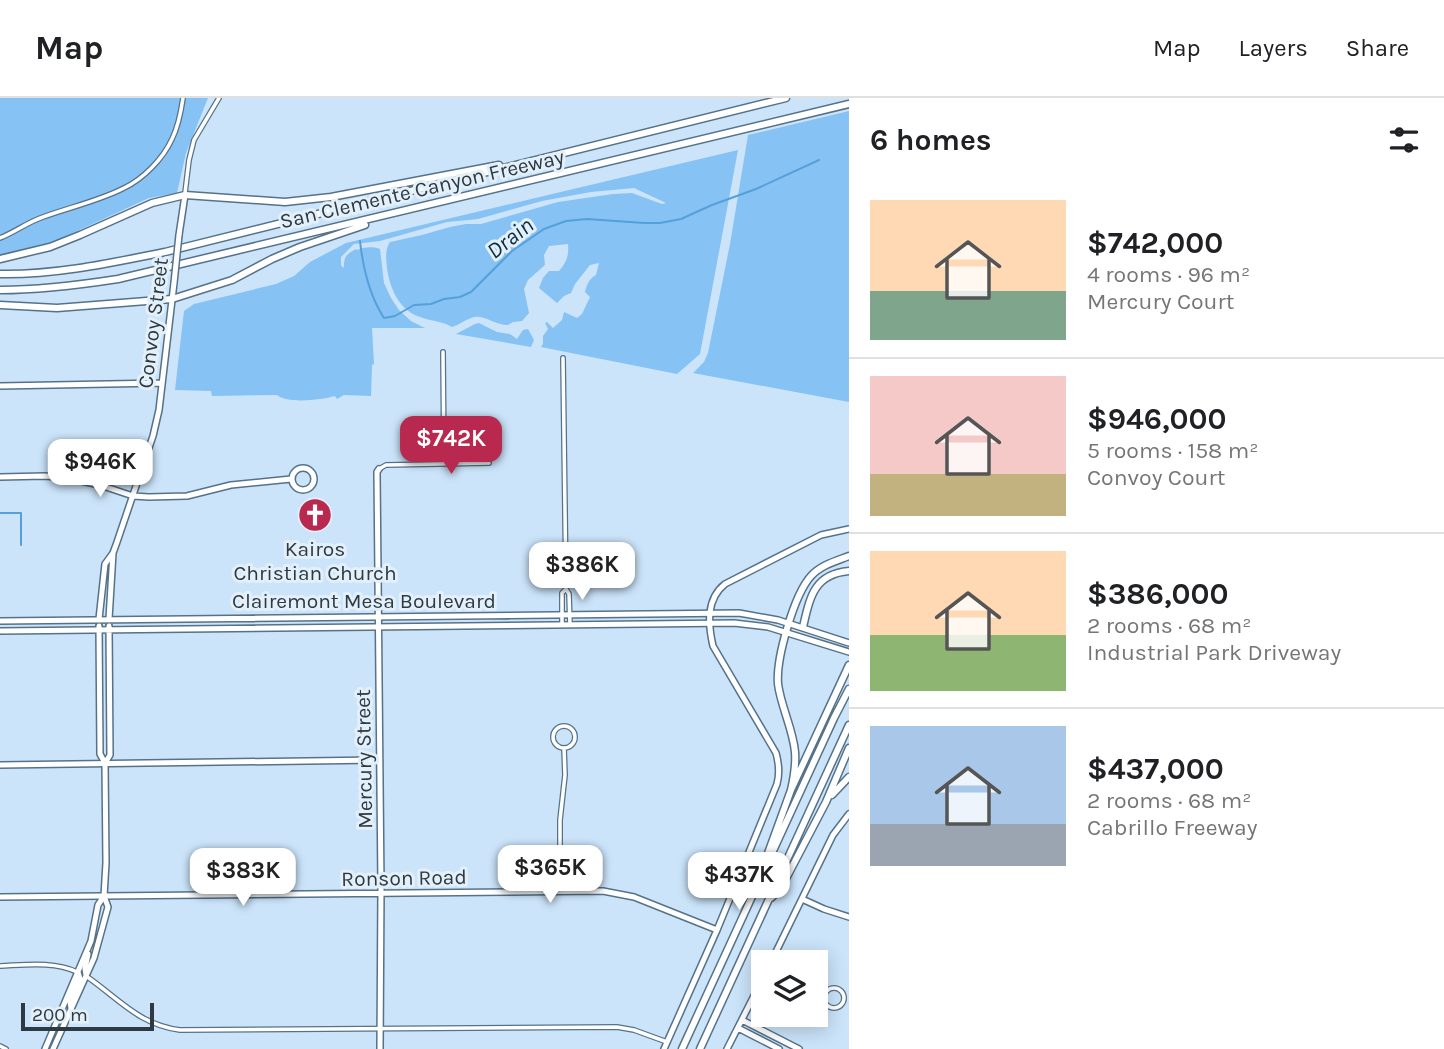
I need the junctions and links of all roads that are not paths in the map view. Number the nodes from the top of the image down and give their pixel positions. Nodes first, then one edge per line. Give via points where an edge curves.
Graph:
1 (183, 98) edge
2 (219, 98) edge
3 (786, 98) edge
4 (849, 104) edge
5 (546, 158) junction
6 (185, 195) junction
7 (379, 218) junction
8 (0, 238) edge
9 (0, 259) edge
10 (0, 274) edge
11 (0, 290) edge
12 (172, 299) junction
13 (0, 305) edge
14 (443, 352) dead end
15 (563, 358) dead end
16 (162, 383) junction
17 (0, 386) edge
18 (489, 463) dead end
19 (443, 464) junction
20 (379, 469) joint
21 (0, 477) edge
22 (291, 479) junction
23 (133, 496) junction
24 (849, 528) edge
25 (113, 553) junction
26 (849, 556) edge
27 (849, 571) edge
28 (566, 589) junction
29 (710, 613) junction
30 (570, 615) junction
31 (562, 616) junction
32 (378, 617) junction
33 (99, 619) junction
34 (109, 619) junction
35 (0, 621) edge
36 (710, 623) junction
37 (789, 623) junction
38 (562, 625) junction
39 (570, 625) junction
40 (803, 627) junction
41 (378, 628) junction
42 (99, 629) junction
43 (108, 629) junction
44 (0, 631) edge
45 (787, 632) junction
46 (846, 642) edge
47 (849, 652) edge
48 (849, 665) edge
49 (849, 689) edge
50 (849, 725) edge
51 (564, 748) junction
52 (849, 748) edge
53 (379, 760) junction
54 (105, 763) junction
55 (0, 765) edge
56 (849, 777) edge
57 (791, 790) junction
58 (826, 802) junction
59 (849, 814) edge
60 (560, 892) junction
61 (381, 894) junction
62 (104, 896) junction
63 (0, 897) edge
64 (802, 899) junction
65 (768, 902) junction
66 (749, 904) junction
67 (849, 916) edge
68 (717, 930) junction
69 (90, 941) junction
70 (777, 950) edge
71 (0, 966) edge
72 (77, 972) junction
73 (86, 976) junction
74 (841, 992) junction
75 (849, 997) edge
76 (843, 1001) junction
77 (751, 1002) edge
78 (71, 1008) junction
79 (742, 1020) junction
80 (738, 1028) junction
81 (380, 1029) junction
82 (667, 1042) junction
83 (0, 1046) edge
84 (6, 1049) edge
85 (44, 1049) edge
86 (53, 1049) edge
87 (380, 1049) edge
88 (664, 1049) edge
89 (682, 1049) edge
90 (700, 1049) edge
91 (727, 1049) edge
92 (779, 1049) edge
93 (799, 1049) edge

1 - 8 street via 172,140 138,180
2 - 6 street, Convoy Street via 194,140
3 - 5 highway, San Clemente Canyon Freeway
4 - 7 highway, San Clemente Canyon Freeway
5 - 6 highway via 285,202
5 - 10 highway, San Clemente Canyon Freeway via 165,252 90,267
6 - 9 highway via 152,203 50,247
6 - 12 main road, Convoy Street, bridge
7 - 11 highway, San Clemente Canyon Freeway via 118,279
7 - 12 highway via 281,255 232,280
12 - 13 highway via 57,308
12 - 16 main road, Convoy Street
14 - 19 street
15 - 28 street
16 - 17 main road
16 - 23 main road, Convoy Street via 153,436
18 - 19 street
19 - 20 street
20 - 32 main road, Mercury Street
21 - 23 main road via 67,478
22 - 22 main road via 300,491 308,490 314,481 313,473 304,468
22 - 23 main road via 231,485 187,496
23 - 25 main road, Convoy Street
24 - 29 main road via 821,535 725,584 713,598
25 - 33 main road, Convoy Street via 105,564
25 - 34 main road, Convoy Street
26 - 37 highway via 812,575
27 - 40 highway via 829,575 819,583
28 - 30 street
28 - 31 street
29 - 30 main road, Clairemont Mesa Boulevard
29 - 36 main road
29 - 37 main road, Clairemont Mesa Boulevard via 752,614
30 - 31 main road, Clairemont Mesa Boulevard
30 - 39 street
31 - 32 main road, Clairemont Mesa Boulevard
31 - 38 street
32 - 34 main road, Clairemont Mesa Boulevard
32 - 41 main road, Mercury Street
33 - 34 main road, Clairemont Mesa Boulevard
33 - 35 main road, Clairemont Mesa Boulevard
33 - 42 main road, Convoy Street
34 - 43 main road, Convoy Street
36 - 39 main road, Clairemont Mesa Boulevard
36 - 45 main road, Clairemont Mesa Boulevard
36 - 68 main road via 713,646 776,753 780,768
37 - 40 main road, Clairemont Mesa Boulevard
37 - 45 highway
38 - 39 main road, Clairemont Mesa Boulevard
38 - 41 main road, Clairemont Mesa Boulevard
40 - 46 main road, Clairemont Mesa Boulevard
41 - 43 main road, Clairemont Mesa Boulevard
41 - 53 main road, Mercury Street
42 - 43 main road, Clairemont Mesa Boulevard
42 - 44 main road, Clairemont Mesa Boulevard
42 - 54 main road, Convoy Street via 100,754
43 - 54 main road, Convoy Street via 110,755
45 - 47 main road, Clairemont Mesa Boulevard
45 - 57 highway via 778,680 795,752
48 - 57 highway
49 - 66 highway
50 - 65 highway
51 - 51 street via 575,738 571,728 564,726 552,736 556,746
51 - 60 street
52 - 58 highway
53 - 54 main road
53 - 61 main road, Mercury Street
54 - 55 main road
54 - 62 main road, Convoy Street
56 - 58 highway
57 - 66 highway
58 - 65 highway via 781,888
59 - 64 main road via 833,835
60 - 61 main road, Ronson Road
60 - 68 main road, Ronson Road via 626,894
61 - 62 main road, Ronson Road
61 - 81 main road, Mercury Street
62 - 63 main road, Ronson Road
62 - 69 main road, Convoy Street
62 - 73 main road, Convoy Street via 108,907
64 - 67 main road
64 - 70 main road
65 - 90 highway
66 - 89 highway
68 - 82 main road
69 - 72 main road, Convoy Street
69 - 73 main road
71 - 72 street via 57,965
72 - 78 main road via 80,979
72 - 85 main road, Convoy Street
73 - 78 main road, Convoy Street
73 - 81 street via 128,1009 173,1029
74 - 75 street
74 - 76 street
74 - 76 street via 828,990 824,1002 835,1009
75 - 76 street
77 - 79 main road
78 - 86 main road, Convoy Street
79 - 80 main road
79 - 93 main road
80 - 91 main road
80 - 92 main road
81 - 82 street via 617,1027
81 - 87 main road, Mercury Street
82 - 88 main road
83 - 84 street

